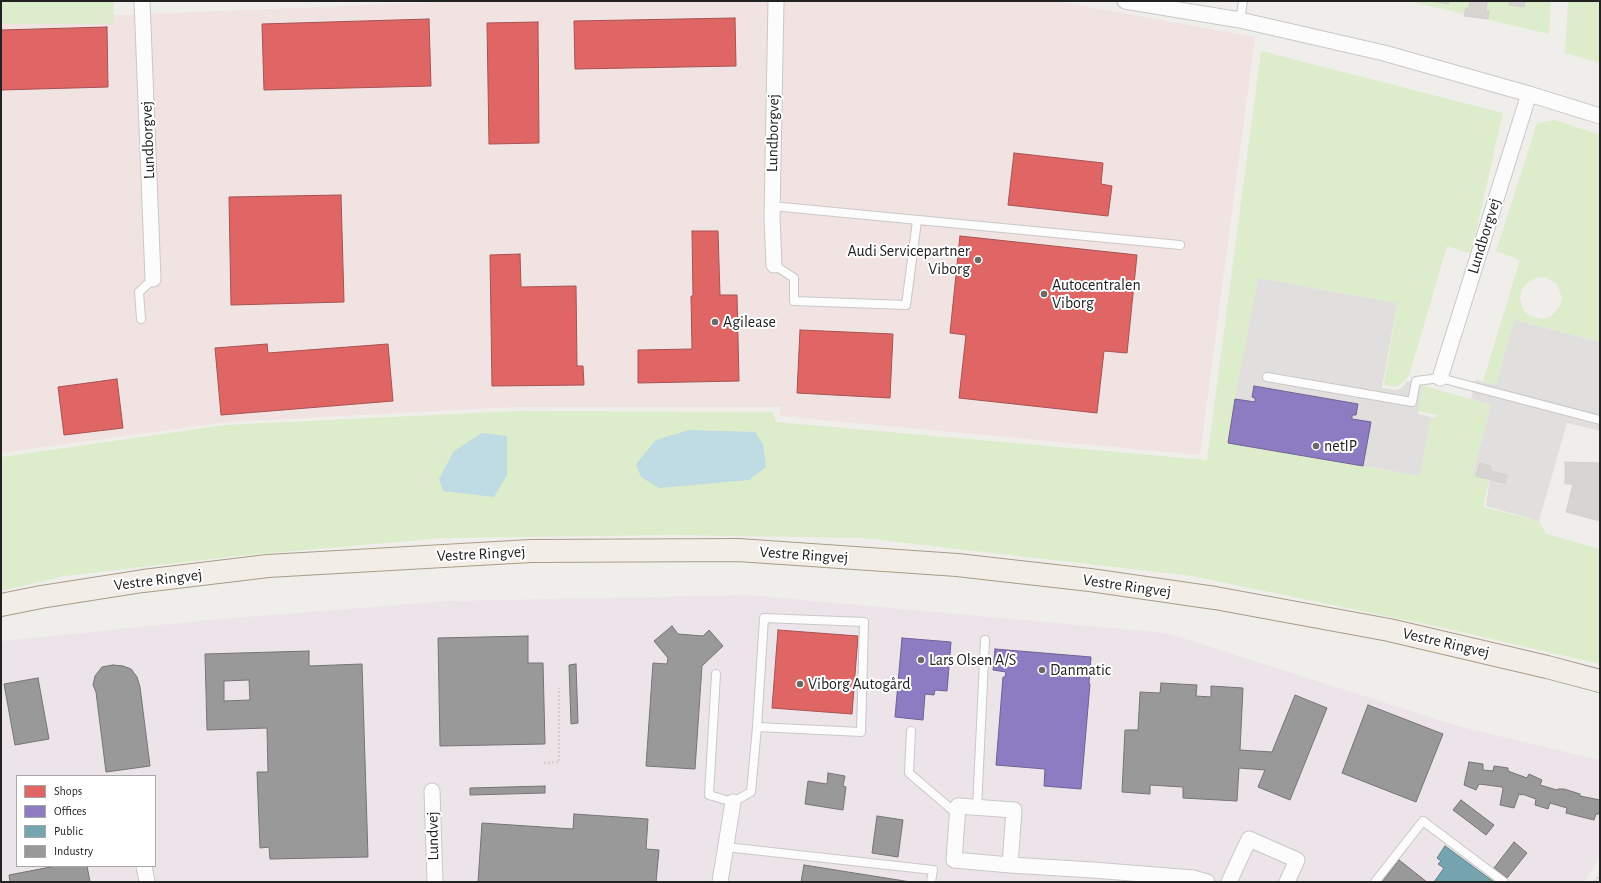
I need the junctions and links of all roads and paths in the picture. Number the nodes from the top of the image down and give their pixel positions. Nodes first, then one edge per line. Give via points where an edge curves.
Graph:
1 (142, 1) edge
2 (776, 1) edge
3 (1125, 1) edge
4 (1243, 1) edge
5 (1240, 20) junction
6 (1529, 94) junction
7 (1600, 116) edge
8 (772, 206) junction
9 (917, 221) junction
10 (1180, 245) dead end
11 (774, 265) joint
12 (153, 279) joint
13 (140, 319) dead end
14 (1267, 377) dead end
15 (1440, 378) junction
16 (1600, 420) edge
17 (1, 606) edge
18 (985, 640) dead end
19 (716, 674) dead end
20 (1600, 682) edge
21 (559, 688) dead end
22 (757, 727) junction
23 (911, 731) dead end
24 (544, 763) dead end
25 (432, 791) dead end
26 (733, 802) junction
27 (977, 808) junction
28 (957, 814) junction
29 (726, 847) junction
30 (1010, 865) junction
31 (144, 867) edge
32 (1092, 876) edge
33 (1600, 876) edge
34 (147, 882) edge
35 (435, 882) edge
36 (720, 882) edge
37 (931, 882) edge
38 (1207, 882) edge
39 (1229, 882) edge
40 (1287, 882) edge
41 (1374, 882) edge
42 (1504, 882) edge
43 (1595, 882) edge

1 - 12 street, Lundborgvej
2 - 8 street, Lundborgvej
3 - 5 street
4 - 5 lane
5 - 6 street via 1384,53
6 - 7 street
6 - 15 street, Lundborgvej
8 - 9 lane
8 - 11 street, Lundborgvej
9 - 10 lane
9 - 11 lane via 906,305 794,301 794,278
12 - 13 lane via 139,292
14 - 15 lane via 1412,402 1416,381
15 - 16 lane
17 - 20 main road, Vestre Ringvej via 143,581 268,566 531,551 738,550 957,565 1215,598 1389,630
18 - 27 lane
19 - 26 lane via 709,795
21 - 24 path via 559,762
22 - 22 lane via 861,732 864,622 764,618
22 - 26 lane via 751,792
23 - 28 lane via 910,772
25 - 35 street, Lundvej
26 - 29 street
27 - 28 street via 958,806
27 - 30 street via 1014,810
28 - 30 street via 954,860
29 - 36 street
29 - 37 lane via 933,870
30 - 32 street
31 - 34 street
32 - 38 street via 1193,878
33 - 43 path
39 - 40 street via 1249,838 1297,860
41 - 42 lane via 1423,821

